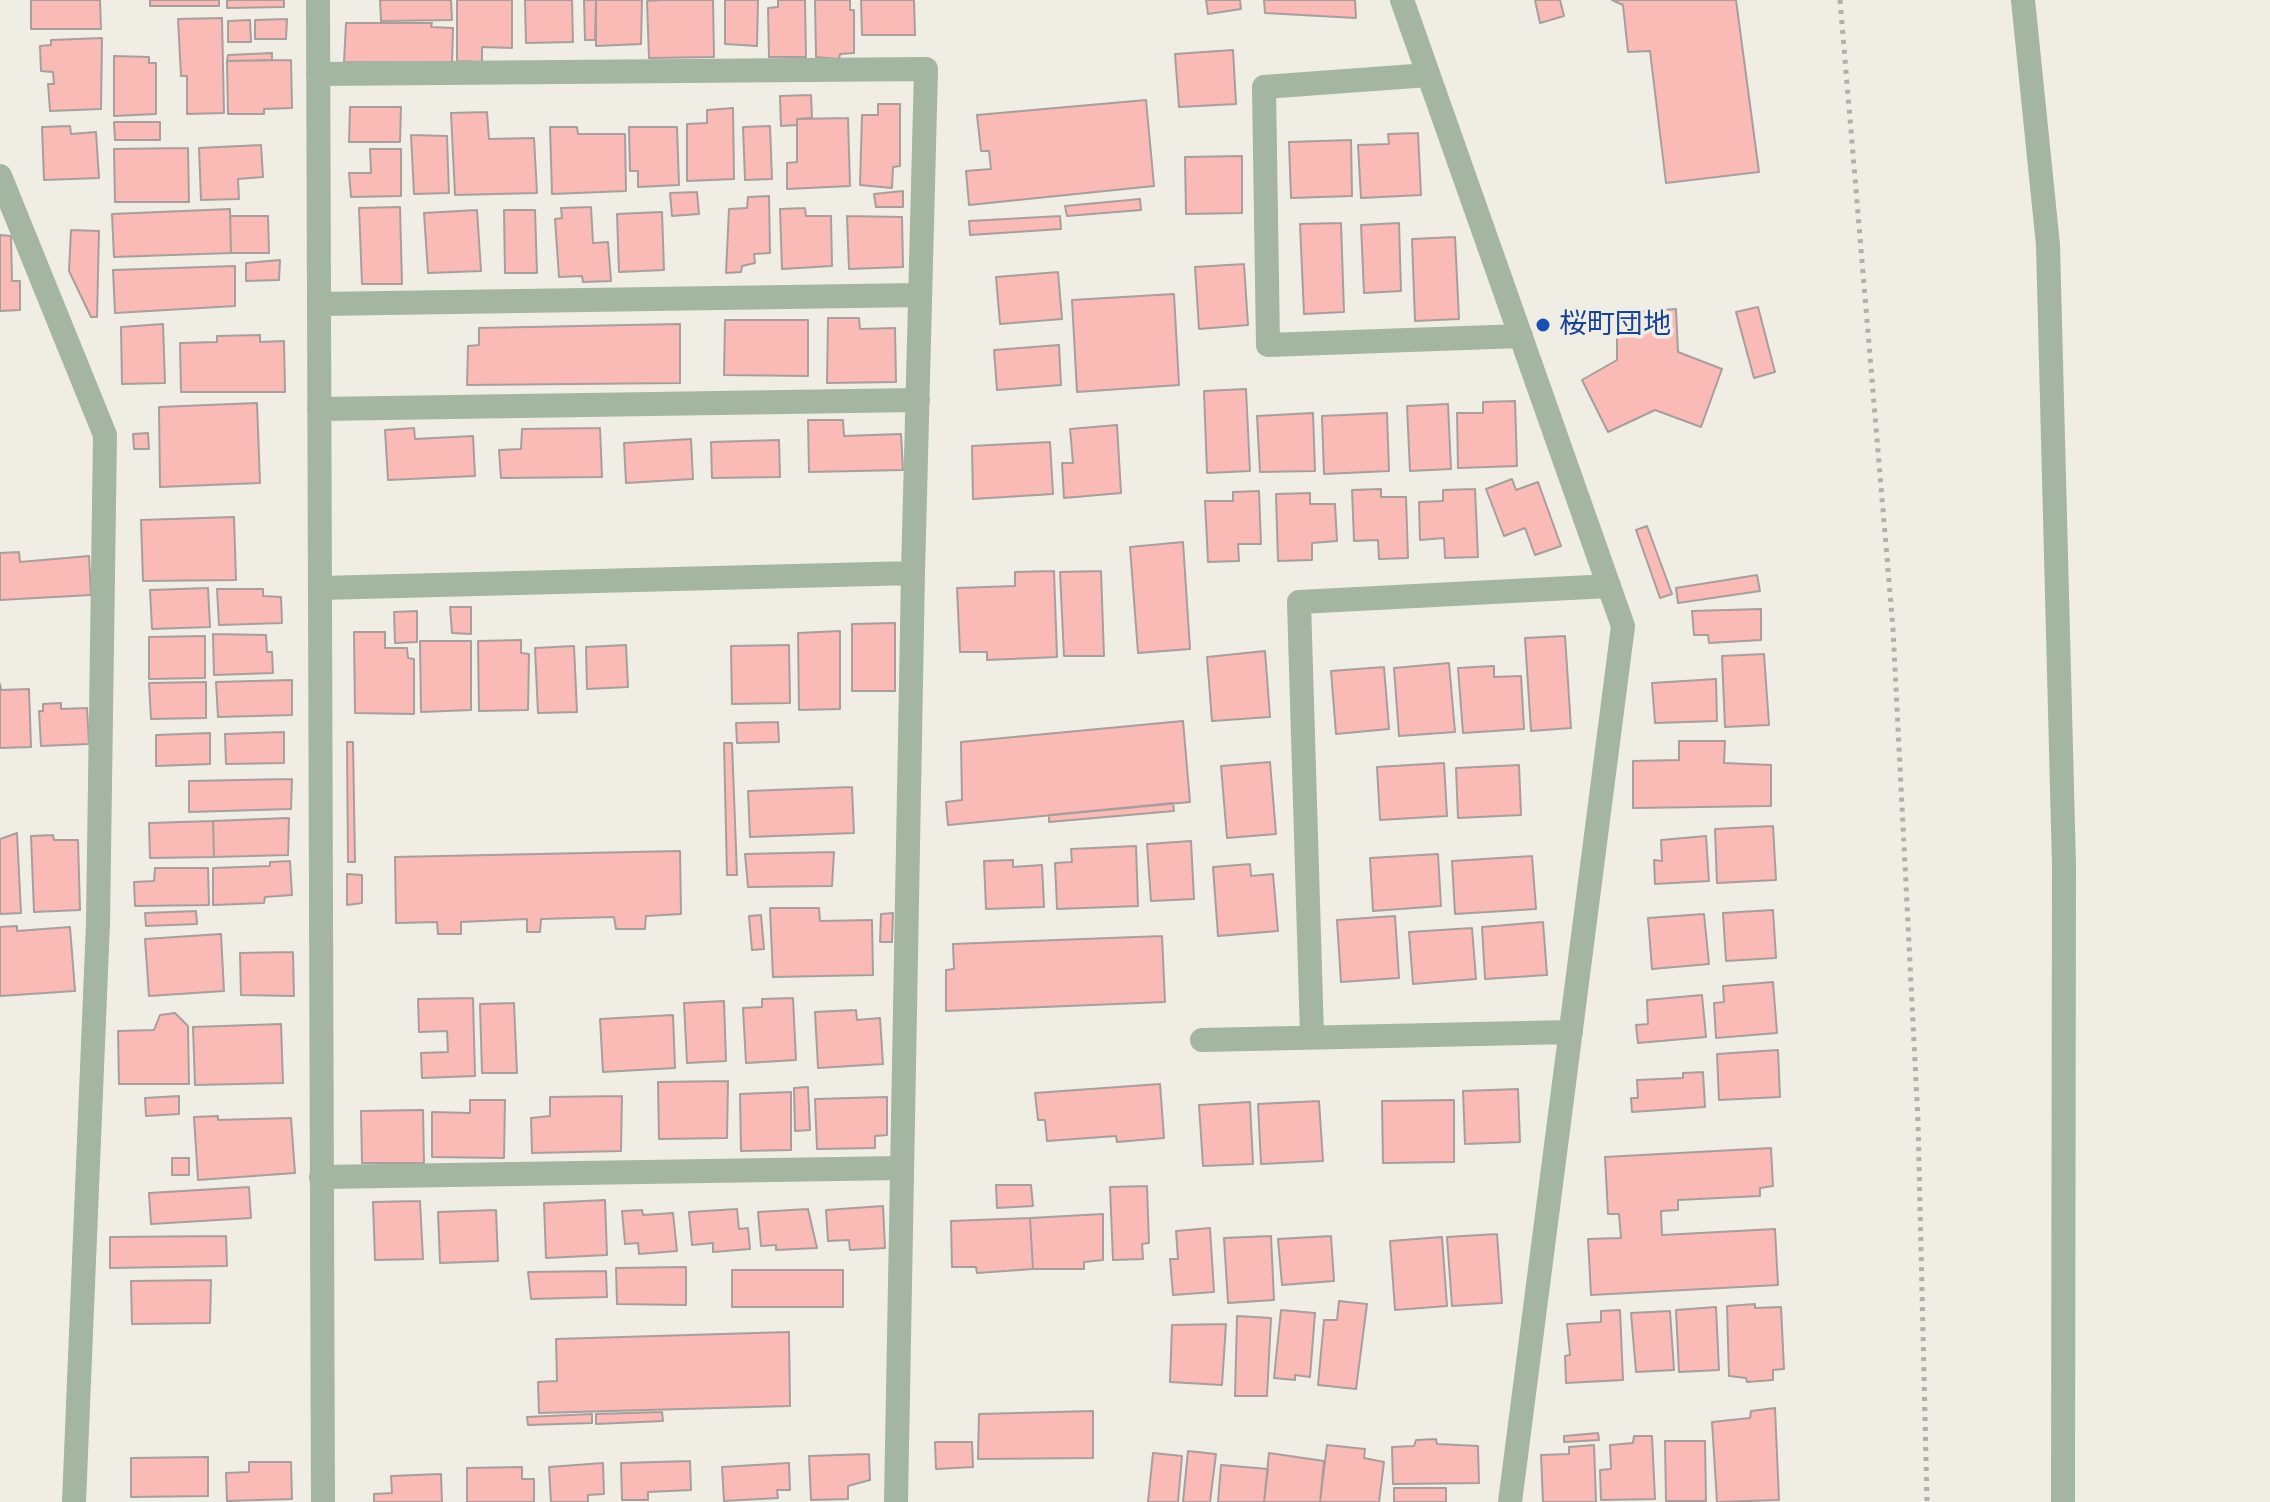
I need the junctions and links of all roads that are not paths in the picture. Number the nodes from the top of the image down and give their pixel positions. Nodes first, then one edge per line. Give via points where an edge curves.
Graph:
1 (318, 0) edge
2 (1402, 0) edge
3 (2023, 0) edge
4 (318, 74) junction
5 (1428, 75) junction
6 (0, 176) edge
7 (920, 295) junction
8 (319, 304) junction
9 (1521, 336) junction
10 (918, 400) junction
11 (319, 409) junction
12 (913, 573) junction
13 (1609, 586) junction
14 (320, 588) junction
15 (1571, 1032) junction
16 (1312, 1036) junction
17 (1202, 1040) dead end
18 (902, 1168) junction
19 (321, 1177) junction
20 (74, 1502) edge
21 (323, 1502) edge
22 (896, 1502) edge
23 (1510, 1502) edge
24 (2063, 1502) edge

1 - 4 street
2 - 5 street
3 - 24 street via 2048,245 2064,866
4 - 7 street via 926,69
4 - 8 street
5 - 9 street
5 - 9 street via 1264,87 1268,345
6 - 20 street via 105,435 98,923
7 - 8 street
7 - 10 street
8 - 11 street
9 - 13 street
10 - 11 street
10 - 12 street
11 - 14 street
12 - 14 street
12 - 18 street
13 - 15 street via 1623,626
13 - 16 street via 1299,602
14 - 19 street
15 - 16 street
15 - 23 street
16 - 17 street
18 - 19 street
18 - 22 street
19 - 21 street

